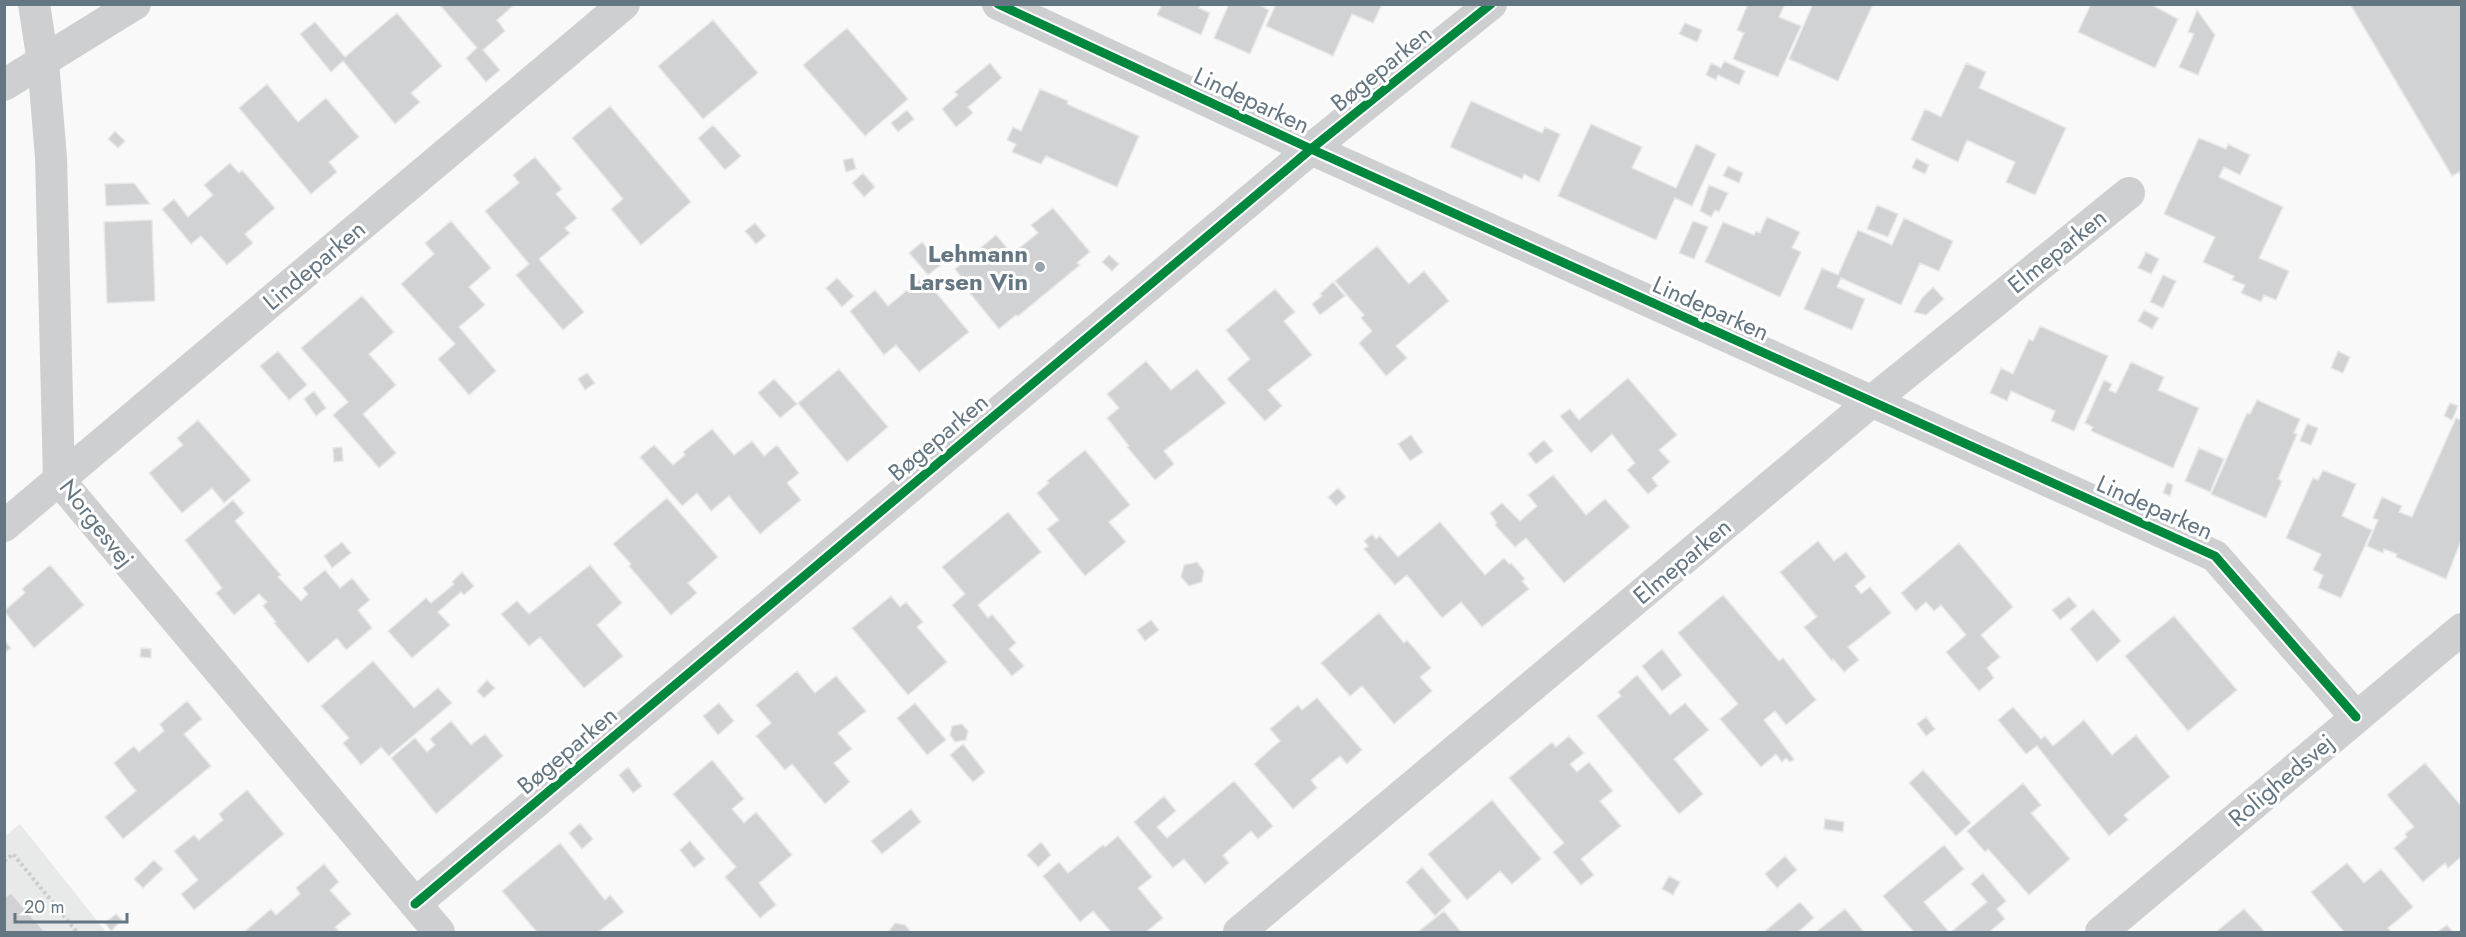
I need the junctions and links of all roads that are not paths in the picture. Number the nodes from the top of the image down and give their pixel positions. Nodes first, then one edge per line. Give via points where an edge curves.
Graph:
1 (34, 4) edge
2 (135, 4) edge
3 (624, 4) edge
4 (998, 4) edge
5 (1491, 4) edge
6 (43, 62) junction
7 (4, 85) edge
8 (1311, 149) junction
9 (2129, 193) dead end
10 (1872, 401) junction
11 (58, 480) junction
12 (4, 526) edge
13 (2462, 628) edge
14 (2356, 717) junction
15 (415, 904) junction
16 (439, 933) edge
17 (1239, 933) edge
18 (2100, 933) edge

1 - 6 street, Norgesvej
2 - 6 street
3 - 11 street, Lindeparken
4 - 8 street, Lindeparken
5 - 8 street, Bøgeparken
6 - 7 street
6 - 11 street, Norgesvej via 51,157
8 - 10 street, Lindeparken
8 - 15 street, Bøgeparken
9 - 10 street, Elmeparken
10 - 14 street, Lindeparken via 2214,556
10 - 17 street, Elmeparken
11 - 12 street, Lindeparken
11 - 15 street, Norgesvej
13 - 14 street, Rolighedsvej
14 - 18 street, Rolighedsvej
15 - 16 street, Norgesvej

